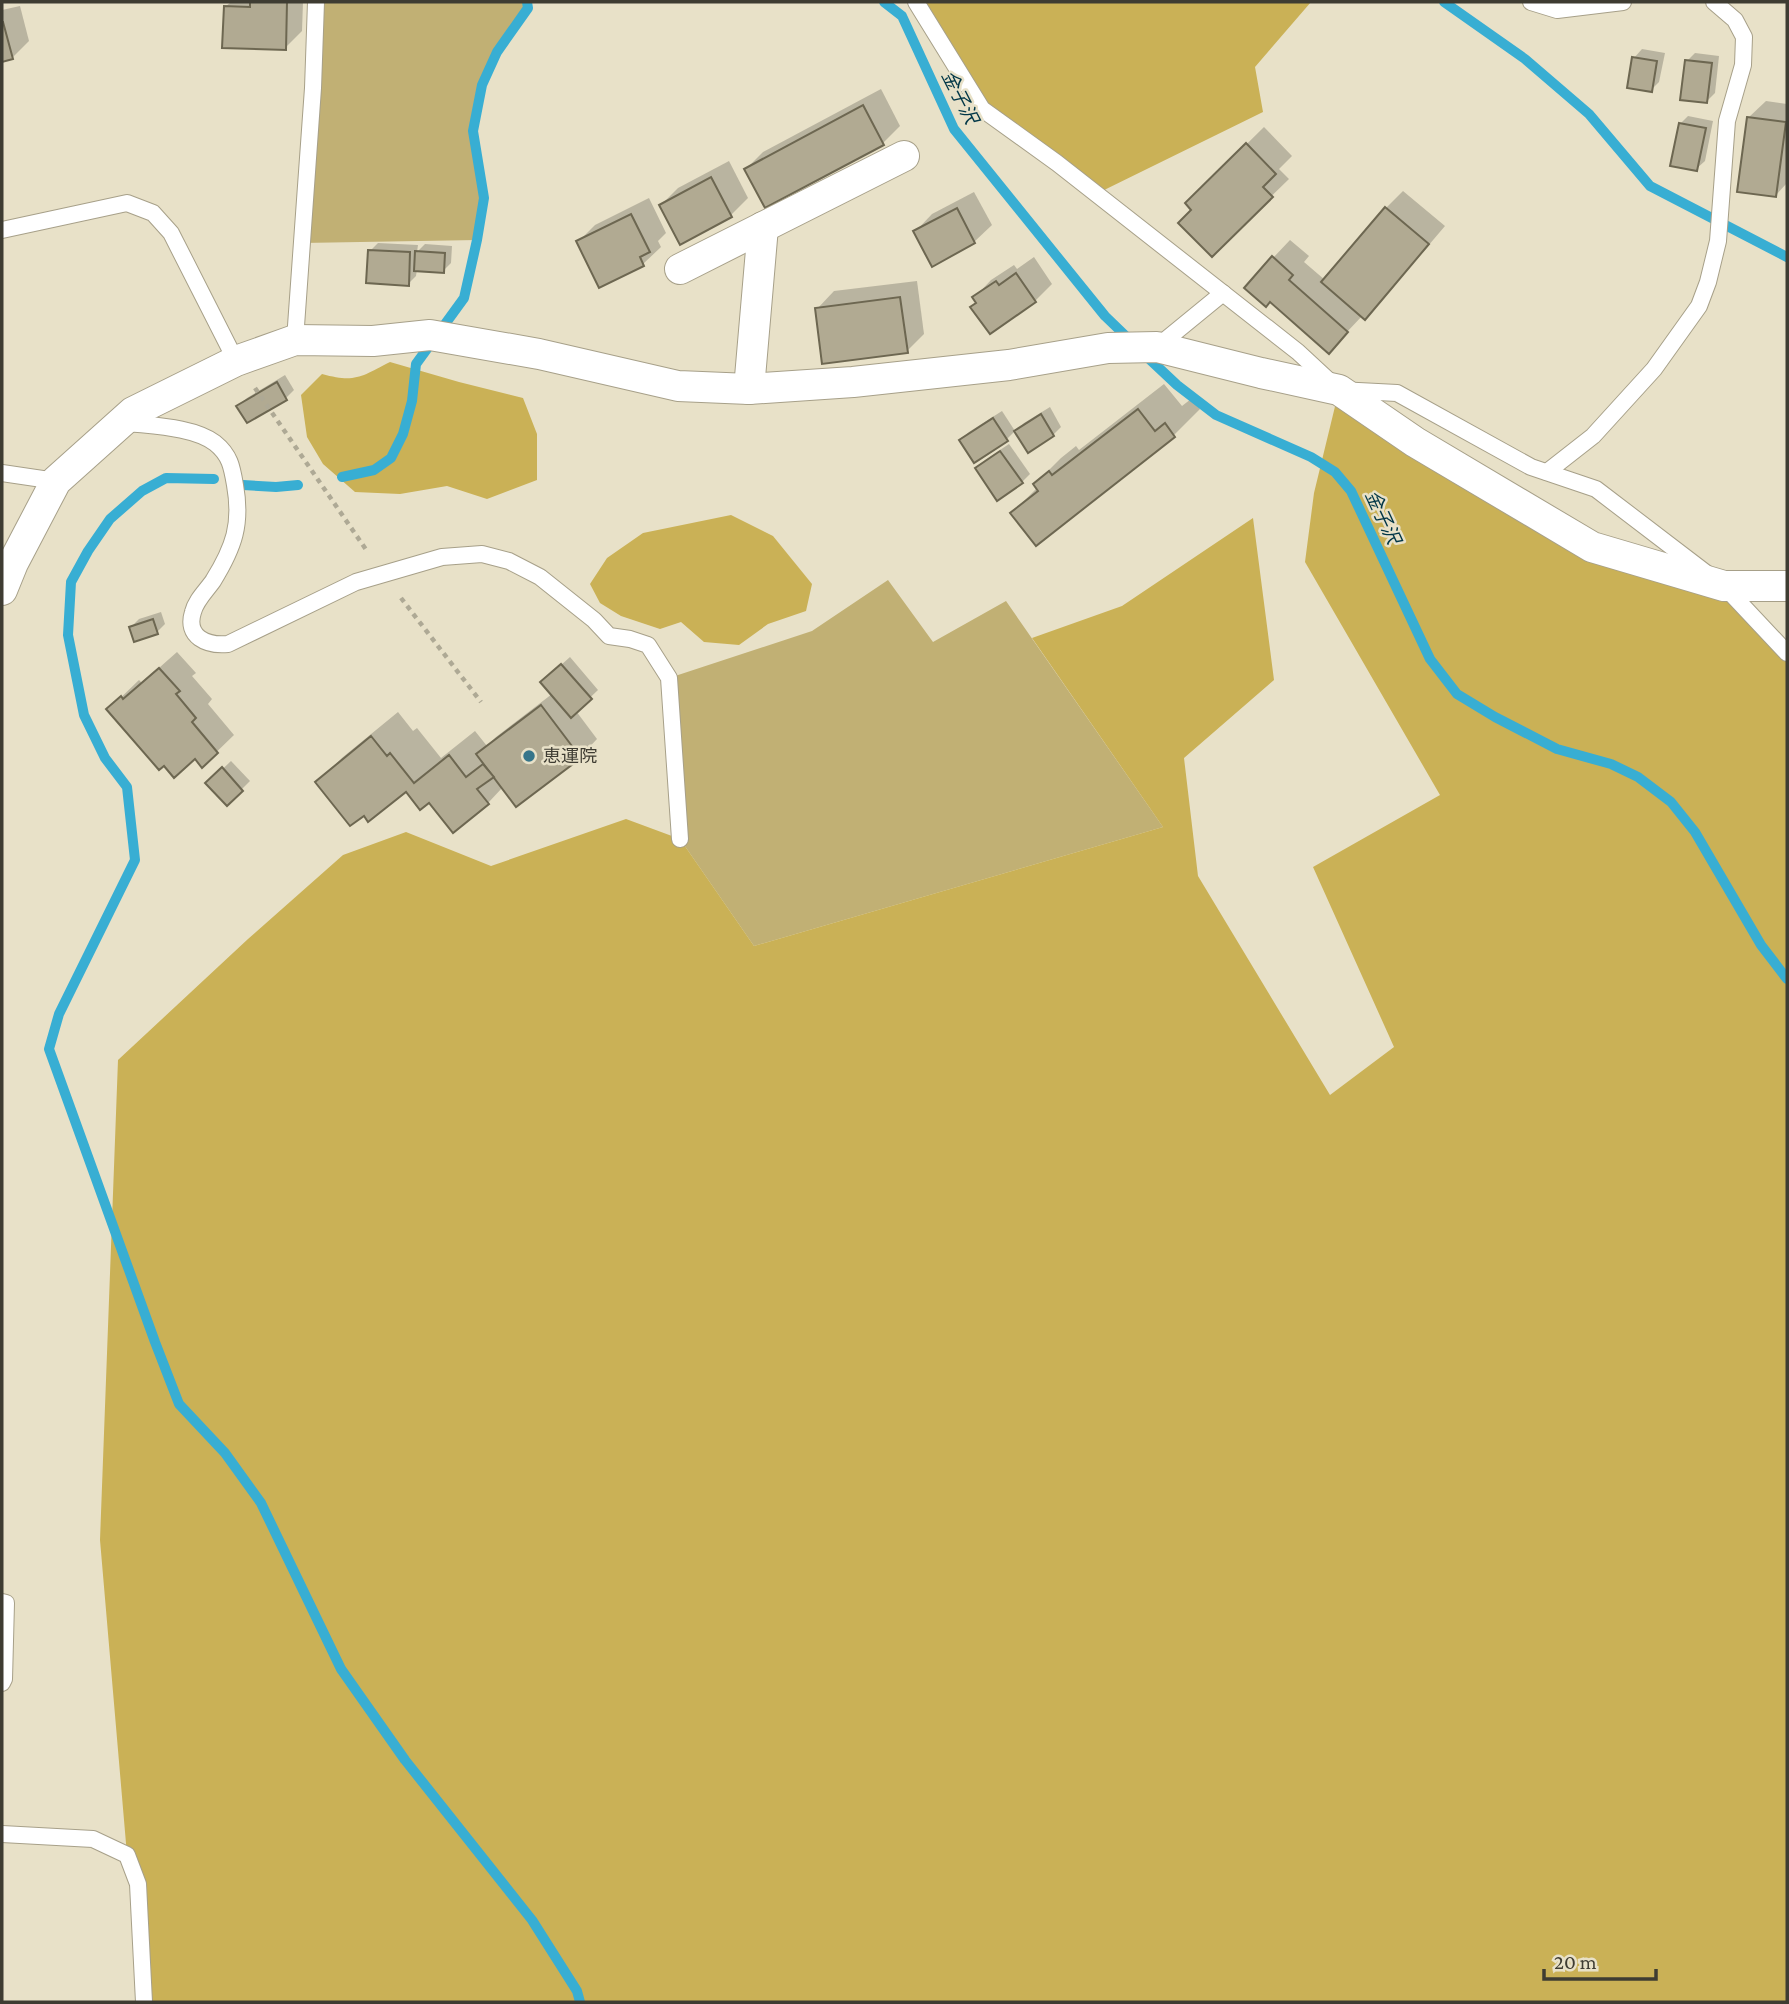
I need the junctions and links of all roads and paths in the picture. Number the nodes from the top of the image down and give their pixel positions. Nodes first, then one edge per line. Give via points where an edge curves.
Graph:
1 (316, 2) edge
2 (916, 2) edge
3 (1531, 2) edge
4 (1623, 2) edge
5 (1714, 2) edge
6 (904, 156) dead end
7 (763, 227) junction
8 (2, 230) edge
9 (680, 269) dead end
10 (1223, 293) junction
11 (295, 340) junction
12 (1157, 347) junction
13 (236, 361) junction
14 (749, 389) junction
15 (1339, 390) junction
16 (121, 422) junction
17 (1547, 472) junction
18 (2, 473) edge
19 (56, 481) junction
20 (383, 574) junction
21 (1724, 586) junction
22 (1787, 586) edge
23 (2, 590) edge
24 (1787, 653) edge
25 (481, 702) dead end
26 (680, 839) dead end
27 (2, 1602) edge
28 (2, 1683) edge
29 (2, 1834) edge
30 (145, 2002) edge

1 - 11 lane
2 - 10 lane via 982,109
3 - 4 lane via 1557,10
5 - 17 lane via 1735,20 1744,37 1744,65 1727,121 1718,241 1708,282 1699,306 1654,369 1593,436
6 - 7 street
7 - 9 street
7 - 14 street
8 - 13 lane via 127,203 153,213 171,233
10 - 12 lane
10 - 15 lane
11 - 13 street
11 - 14 street via 441,337 678,386
12 - 14 street via 1108,348 1009,365
12 - 15 street
13 - 16 street
13 - 20 path
15 - 17 lane via 1397,393
15 - 21 street via 1415,442 1592,547
16 - 19 street
16 - 20 lane via 192,432 214,443 232,462 239,505 235,540 191,616 192,627 206,643 228,644 356,582
17 - 21 lane via 1596,489
18 - 19 lane
19 - 23 street
20 - 25 path
20 - 26 lane via 442,557 482,554 509,561 540,577 609,636 648,645 669,678
21 - 22 street
21 - 24 lane
27 - 28 lane via 6,1603
29 - 30 lane via 93,1839 127,1855 138,1884

